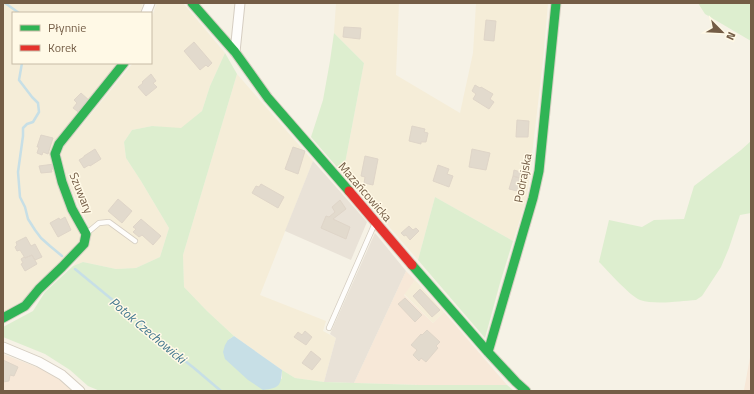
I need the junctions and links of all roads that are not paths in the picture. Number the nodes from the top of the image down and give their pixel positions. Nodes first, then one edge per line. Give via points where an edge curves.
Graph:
1 (192, 3) edge
2 (240, 3) edge
3 (556, 3) edge
4 (234, 52) junction
5 (123, 64) edge
6 (375, 222) junction
7 (86, 234) junction
8 (135, 241) dead end
9 (3, 318) edge
10 (329, 328) dead end
11 (3, 347) edge
12 (488, 352) junction
13 (80, 391) edge
14 (526, 391) edge

1 - 4 street, Mazańcowicka
2 - 4 street
3 - 12 street, Podrajska via 539,171
4 - 6 street, Mazańcowicka via 268,98
5 - 7 street, Szuwary via 59,144 55,154 72,209
6 - 10 lane
6 - 12 street, Mazańcowicka
7 - 8 lane via 99,223 109,222
7 - 9 street via 84,244 25,306
11 - 13 street via 62,375
12 - 14 street, Mazańcowicka

